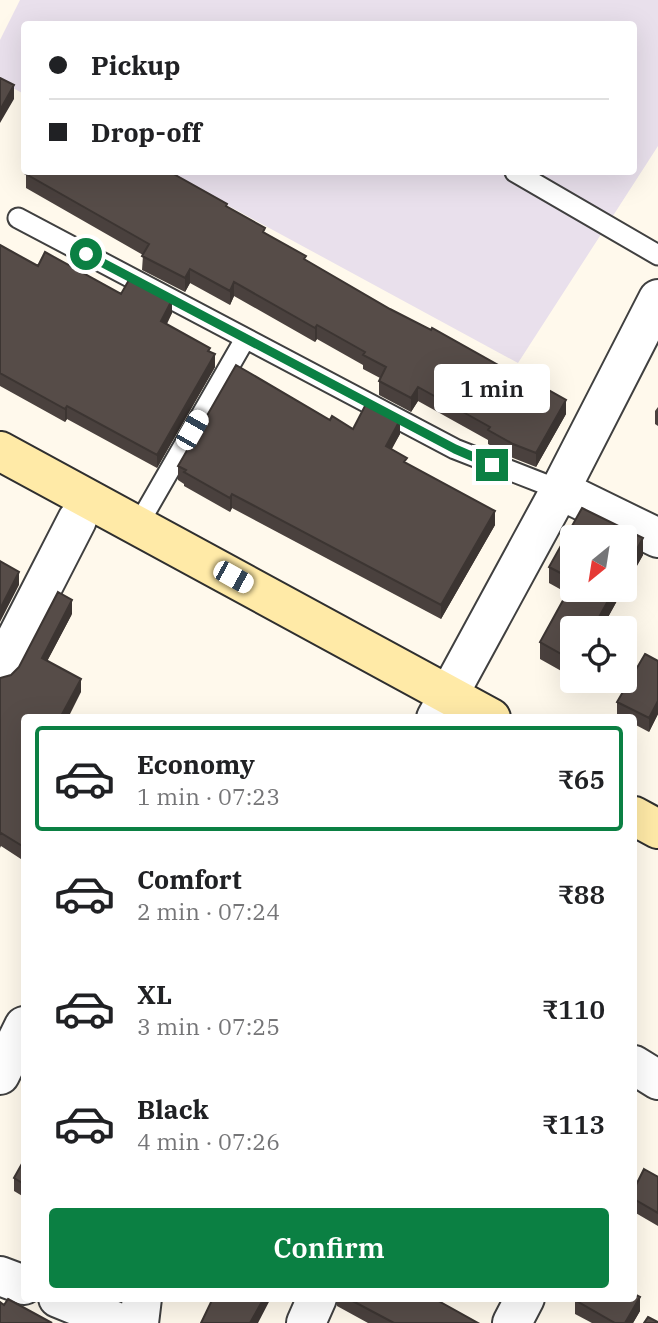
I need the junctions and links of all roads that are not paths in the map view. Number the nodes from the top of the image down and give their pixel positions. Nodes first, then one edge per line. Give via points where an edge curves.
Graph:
1 (520, 175) edge
2 (18, 218) dead end
3 (658, 255) edge
4 (658, 299) edge
5 (245, 339) junction
6 (0, 451) edge
7 (0, 479) edge
8 (560, 490) junction
9 (76, 520) junction
10 (138, 524) junction
11 (658, 538) edge
12 (0, 670) edge
13 (441, 711) edge
14 (462, 714) edge
15 (637, 794) edge
16 (658, 804) edge
17 (637, 818) edge
18 (658, 829) edge
19 (21, 1032) edge
20 (0, 1076) edge
21 (0, 1276) edge
22 (21, 1284) edge
23 (68, 1302) edge
24 (142, 1302) edge
25 (315, 1302) edge
26 (523, 1302) edge
27 (120, 1323) edge
28 (139, 1323) edge
29 (306, 1323) edge
30 (512, 1323) edge

1 - 3 lane
2 - 5 lane
4 - 8 street
5 - 8 lane via 455,449
5 - 10 lane
6 - 10 street
7 - 9 street
8 - 11 street
8 - 13 street
9 - 12 street
9 - 13 street
10 - 13 street
13 - 14 street
15 - 16 street
17 - 18 street
19 - 20 street
21 - 22 street
23 - 27 street
24 - 28 street
25 - 29 street
26 - 30 street

